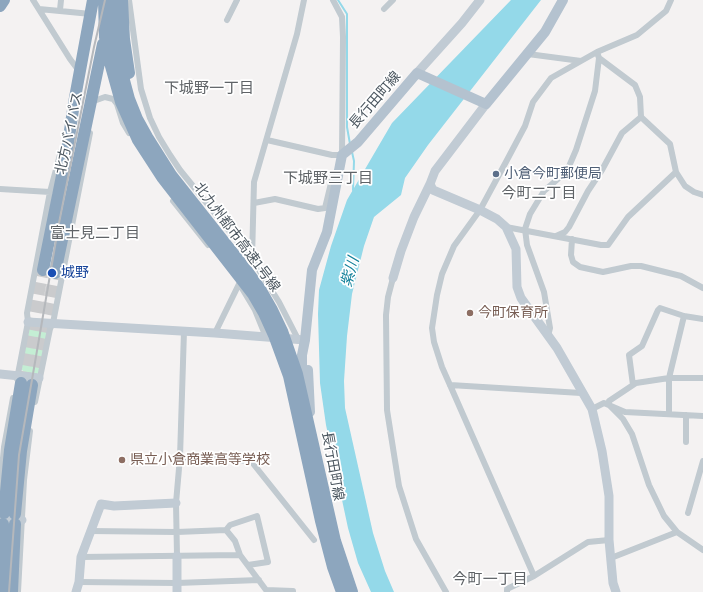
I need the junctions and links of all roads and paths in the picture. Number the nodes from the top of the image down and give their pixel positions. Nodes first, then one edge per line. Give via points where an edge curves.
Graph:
1 (4, 0) edge
2 (33, 0) edge
3 (61, 0) edge
4 (93, 0) edge
5 (98, 0) edge
6 (104, 0) edge
7 (113, 0) edge
8 (122, 0) edge
9 (129, 0) edge
10 (237, 0) edge
11 (304, 0) edge
12 (334, 0) edge
13 (393, 0) edge
14 (564, 0) edge
15 (671, 0) edge
16 (478, 1) edge
17 (0, 6) edge
18 (39, 9) junction
19 (384, 9) dead end
20 (60, 10) junction
21 (90, 14) junction
22 (109, 15) junction
23 (132, 15) junction
24 (227, 20) dead end
25 (528, 54) junction
26 (598, 55) junction
27 (581, 61) junction
28 (79, 71) junction
29 (420, 74) junction
30 (91, 102) junction
31 (121, 102) junction
32 (74, 103) junction
33 (485, 103) junction
34 (641, 117) junction
35 (267, 140) junction
36 (342, 155) junction
37 (676, 172) junction
38 (338, 176) junction
39 (430, 184) junction
40 (0, 189) edge
41 (184, 191) junction
42 (50, 192) junction
43 (703, 195) edge
44 (254, 203) junction
45 (480, 210) junction
46 (506, 226) junction
47 (525, 230) junction
48 (556, 236) junction
49 (572, 240) junction
50 (252, 259) junction
51 (393, 278) joint
52 (239, 284) junction
53 (703, 288) edge
54 (684, 316) junction
55 (703, 319) edge
56 (28, 322) junction
57 (53, 322) junction
58 (184, 331) junction
59 (214, 333) junction
60 (548, 336) junction
61 (266, 337) junction
62 (301, 339) junction
63 (0, 374) edge
64 (669, 378) junction
65 (703, 378) edge
66 (27, 380) junction
67 (450, 385) junction
68 (633, 385) junction
69 (581, 393) junction
70 (609, 405) junction
71 (592, 409) junction
72 (669, 414) junction
73 (686, 415) junction
74 (703, 416) edge
75 (686, 442) dead end
76 (180, 457) junction
77 (703, 461) edge
78 (319, 473) junction
79 (0, 491) edge
80 (176, 503) junction
81 (688, 513) dead end
82 (10, 519) edge
83 (226, 530) junction
84 (90, 531) junction
85 (176, 532) junction
86 (677, 532) junction
87 (314, 540) dead end
88 (609, 540) junction
89 (703, 550) edge
90 (240, 555) junction
91 (177, 556) junction
92 (81, 557) junction
93 (611, 558) junction
94 (248, 565) junction
95 (338, 566) junction
96 (534, 576) junction
97 (259, 580) junction
98 (79, 582) junction
99 (177, 587) edge
100 (1, 592) edge
101 (12, 592) edge
102 (18, 592) edge
103 (76, 592) edge
104 (293, 592) edge
105 (341, 592) edge
106 (353, 592) edge
107 (359, 592) edge
108 (446, 592) edge
109 (507, 592) edge
110 (616, 592) edge

1 - 17 highway
2 - 18 street
3 - 20 street
4 - 21 highway, 北方バイパス
5 - 31 highway via 105,59
6 - 31 highway, 北九州都市高速1号線 via 105,38
7 - 22 highway, 北方バイパス
7 - 41 highway, 北九州都市高速1号線 via 115,44 129,99 147,137
8 - 41 highway via 127,62 136,106 150,137
9 - 23 street
10 - 24 street
11 - 35 street
12 - 36 street via 342,17
13 - 19 street
14 - 25 main road
15 - 26 street via 666,10 637,34
16 - 29 street
18 - 20 street
18 - 28 street
20 - 21 street
21 - 22 street
21 - 28 highway, 北方バイパス
22 - 23 street
22 - 30 highway, 北方バイパス
23 - 50 street via 141,89 153,124 180,170
25 - 27 street
25 - 33 main road
26 - 27 street
26 - 34 street via 635,85 640,97
26 - 47 street via 595,91 576,150 566,171 544,191 530,214
27 - 45 street via 551,78 533,102 517,142
28 - 32 highway, 北方バイパス
29 - 33 main road, 長行田町線
29 - 36 main road, 長行田町線 via 358,142
30 - 32 highway, 北方バイパス via 49,271
30 - 52 street via 105,97 113,99 145,162 187,220
30 - 57 street via 90,137
31 - 95 highway, 北九州都市高速1号線 via 138,140 151,160 253,294 274,335 290,382 321,521
32 - 42 street
33 - 39 street via 435,171
34 - 37 street via 670,144
34 - 48 street via 622,133 569,227
35 - 36 street
35 - 44 street via 254,182
36 - 38 main road, 長行田町線
37 - 43 street via 685,186
37 - 49 street via 628,217 608,244
38 - 44 street via 333,175 325,208 318,209 275,199
38 - 62 main road, 長行田町線 via 327,232 312,270
39 - 45 street via 432,190
39 - 51 street via 414,217
40 - 42 street
41 - 78 highway, 北九州都市高速1号線 via 247,271 272,310 297,374
42 - 56 street via 27,314
44 - 50 street
45 - 46 street
45 - 67 street via 454,246 442,274 437,295 432,328 434,342
46 - 47 street
46 - 60 street via 516,249 517,287 521,298
47 - 48 street
47 - 60 street via 527,245 544,292 550,328
48 - 49 street
49 - 53 street via 571,255 580,267 603,272 641,266 682,276
50 - 62 street
51 - 108 street via 386,315 387,410 398,486 416,539
52 - 59 street
52 - 61 street via 255,310
54 - 55 street
54 - 64 street
54 - 68 street via 660,308 658,310 642,346 629,355
56 - 57 street
56 - 66 street
57 - 58 street
57 - 66 street
58 - 59 street
58 - 76 street
59 - 61 street
60 - 69 street
61 - 62 street
62 - 78 main road, 長行田町線 via 307,355 309,410
62 - 105 main road, 長行田町線 via 302,406 314,496 331,564
63 - 66 street
64 - 65 street
64 - 68 street
64 - 72 street
66 - 79 street via 6,434
66 - 82 highway via 10,450
66 - 82 street via 30,430 24,480
67 - 69 street
67 - 96 street
68 - 70 street via 609,401
69 - 71 street
70 - 71 street via 604,403
70 - 72 street via 625,412
70 - 86 street via 623,419 632,434 649,486 664,516
71 - 88 street via 609,496
72 - 73 street
73 - 74 street
73 - 75 street
76 - 80 street
76 - 87 street via 251,462
77 - 81 street
78 - 95 highway, 北九州都市高速1号線
78 - 106 main road, 長行田町線 via 338,552
80 - 84 street via 114,506 101,504
80 - 85 street
82 - 100 highway
82 - 101 highway
82 - 102 street
83 - 85 street
83 - 90 street via 235,541
83 - 94 street via 230,525 257,516 268,562
84 - 85 street
84 - 92 street
85 - 91 street
86 - 89 street
86 - 93 street
88 - 93 street
88 - 96 street via 588,542
90 - 91 street
90 - 94 street
91 - 92 street
91 - 99 street
92 - 98 street
93 - 110 street
94 - 97 street
95 - 105 highway, 北九州都市高速1号線
95 - 106 highway, 北九州都市高速1号線
95 - 107 highway
96 - 109 street via 507,589
97 - 99 street
97 - 104 street via 266,590
98 - 99 street
98 - 103 street

